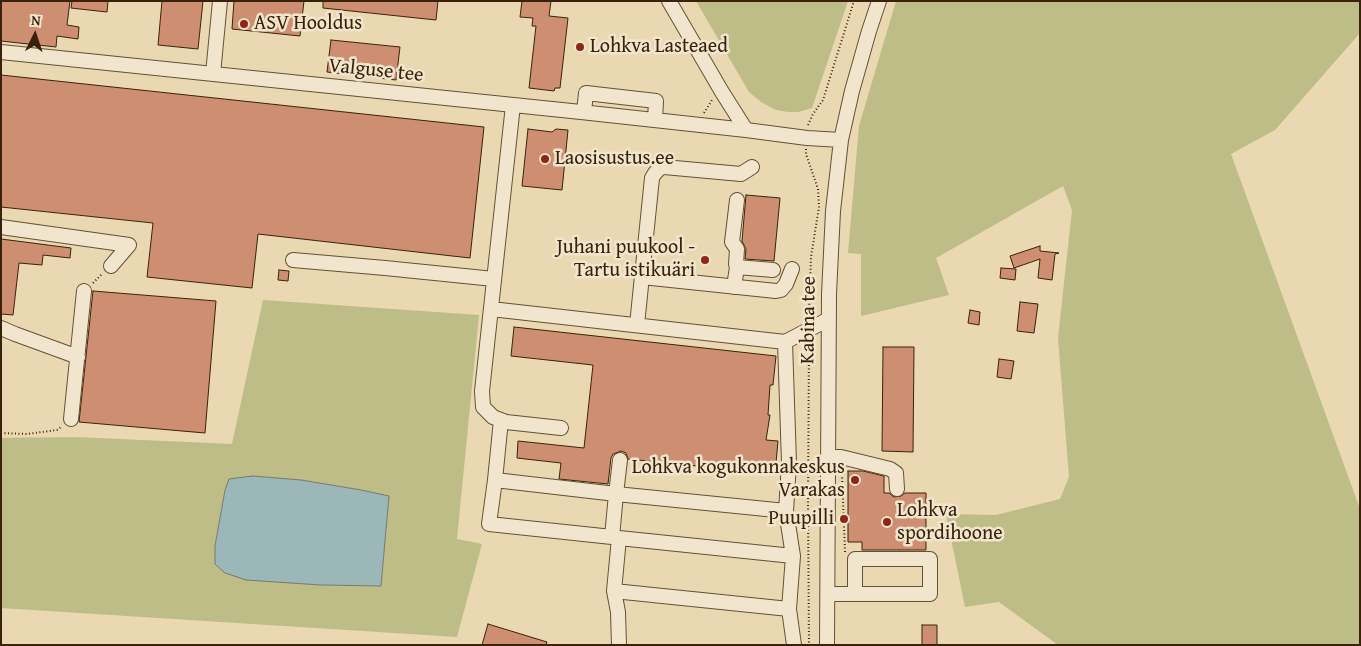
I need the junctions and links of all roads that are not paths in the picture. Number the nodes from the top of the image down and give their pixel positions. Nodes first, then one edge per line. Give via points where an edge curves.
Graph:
1 (220, 1) edge
2 (669, 1) edge
3 (879, 1) edge
4 (1, 52) edge
5 (213, 74) junction
6 (513, 105) junction
7 (584, 112) junction
8 (654, 120) junction
9 (746, 130) junction
10 (841, 140) junction
11 (752, 167) dead end
12 (737, 200) dead end
13 (1, 228) edge
14 (293, 260) dead end
15 (111, 266) road end
16 (737, 267) junction
17 (792, 269) dead end
18 (773, 270) dead end
19 (642, 278) junction
20 (494, 279) junction
21 (734, 287) junction
22 (84, 291) road end
23 (491, 309) junction
24 (829, 319) junction
25 (637, 325) junction
26 (1, 328) edge
27 (785, 342) junction
28 (78, 357) junction
29 (71, 419) road end
30 (501, 420) junction
31 (561, 428) dead end
32 (828, 456) junction
33 (620, 460) dead end
34 (495, 480) junction
35 (897, 488) dead end
36 (616, 494) junction
37 (786, 511) junction
38 (615, 537) junction
39 (793, 556) junction
40 (614, 591) junction
41 (828, 594) junction
42 (854, 594) junction
43 (789, 609) junction
44 (620, 645) edge
45 (794, 645) edge
46 (827, 645) edge

1 - 5 street
2 - 9 street
3 - 10 street, Kabina tee via 852,90
4 - 5 street, Valguse tee
5 - 6 street, Valguse tee
6 - 7 street, Valguse tee
6 - 20 street
7 - 8 street, Valguse tee
7 - 8 street via 586,93 656,102
8 - 9 street, Valguse tee
9 - 10 street, Valguse tee
10 - 24 street, Kabina tee via 833,211
11 - 19 street via 741,174 664,166 654,173
12 - 16 street via 732,242 738,249
13 - 15 street via 129,245
14 - 20 street
16 - 18 street
16 - 21 street
17 - 21 street via 780,290
19 - 21 street
19 - 25 street
20 - 23 street
22 - 28 street
23 - 25 street
23 - 30 street via 482,390 484,407
24 - 27 street
24 - 32 street, Kabina tee
25 - 27 street
26 - 28 street
27 - 37 street via 789,463
28 - 29 street
30 - 31 street
30 - 34 street
32 - 35 street via 890,469 896,473
32 - 41 street, Kabina tee
33 - 36 street
34 - 36 street
34 - 38 street via 489,524
36 - 37 street
36 - 38 street
37 - 39 street
38 - 39 street
38 - 40 street
39 - 43 street
40 - 43 street
40 - 44 street
41 - 42 street
41 - 46 street, Kabina tee
42 - 42 street via 855,559 930,559 930,594
43 - 45 street

